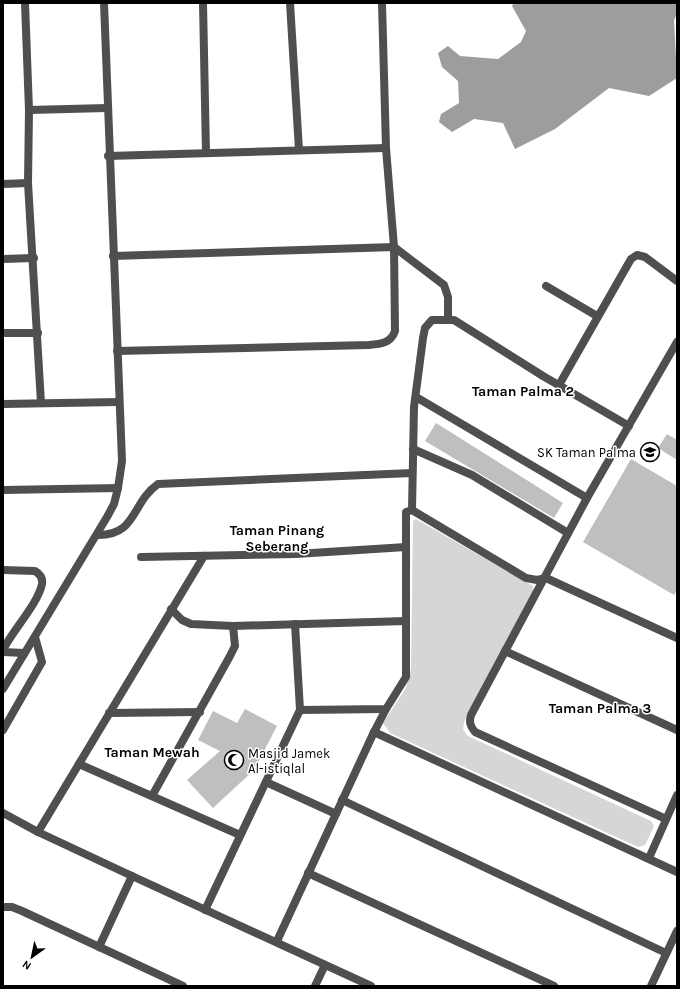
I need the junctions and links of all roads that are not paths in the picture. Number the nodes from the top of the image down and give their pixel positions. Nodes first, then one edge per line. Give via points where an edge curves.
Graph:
1 (25, 3) edge
2 (104, 3) edge
3 (203, 3) edge
4 (290, 3) edge
5 (382, 3) edge
6 (107, 108) junction
7 (29, 110) junction
8 (386, 148) junction
9 (299, 150) junction
10 (206, 153) junction
11 (108, 156) junction
12 (28, 183) junction
13 (3, 184) edge
14 (394, 247) junction
15 (113, 256) junction
16 (34, 258) junction
17 (3, 259) edge
18 (677, 281) edge
19 (546, 286) dead end
20 (597, 316) junction
21 (448, 320) junction
22 (3, 333) edge
23 (38, 333) junction
24 (677, 342) edge
25 (117, 352) junction
26 (559, 385) junction
27 (416, 397) junction
28 (119, 402) junction
29 (41, 403) junction
30 (3, 404) edge
31 (629, 426) junction
32 (413, 449) junction
33 (412, 473) junction
34 (118, 488) junction
35 (3, 490) edge
36 (587, 498) junction
37 (412, 510) junction
38 (568, 533) junction
39 (97, 535) junction
40 (406, 547) junction
41 (204, 556) junction
42 (141, 557) dead end
43 (3, 570) edge
44 (546, 578) junction
45 (171, 609) junction
46 (406, 621) junction
47 (295, 624) junction
48 (233, 626) junction
49 (35, 637) junction
50 (677, 638) edge
51 (3, 651) edge
52 (505, 651) junction
53 (24, 652) junction
54 (3, 689) edge
55 (386, 709) junction
56 (300, 710) junction
57 (200, 712) junction
58 (109, 713) junction
59 (3, 730) edge
60 (677, 730) edge
61 (374, 732) junction
62 (79, 764) junction
63 (266, 782) junction
64 (677, 795) edge
65 (152, 796) junction
66 (342, 800) junction
67 (3, 813) edge
68 (336, 814) junction
69 (666, 819) junction
70 (38, 832) junction
71 (240, 835) junction
72 (649, 858) junction
73 (677, 872) edge
74 (308, 873) junction
75 (132, 876) junction
76 (3, 907) edge
77 (205, 910) junction
78 (677, 931) edge
79 (277, 941) junction
80 (99, 947) junction
81 (666, 953) junction
82 (325, 965) junction
83 (183, 986) edge
84 (315, 986) edge
85 (371, 986) edge
86 (554, 986) edge
87 (651, 986) edge

1 - 7 street
2 - 6 street
3 - 10 street
4 - 9 street
5 - 8 street
6 - 7 street
6 - 11 street
7 - 12 street
8 - 9 street
8 - 14 street
9 - 10 street
10 - 11 street
11 - 15 street
12 - 13 street
12 - 16 street
14 - 15 street
14 - 21 street via 444,285 448,297
14 - 25 street via 395,331 390,340 383,343
15 - 25 street
16 - 17 street
16 - 23 street
18 - 20 street via 645,257 637,255 631,259
19 - 20 street
20 - 26 street
21 - 26 street via 454,320
21 - 27 street via 432,320 425,328
22 - 23 street
23 - 29 street
24 - 31 street
25 - 28 street
26 - 31 street
27 - 32 street
27 - 36 street
28 - 29 street
28 - 34 street via 122,461
29 - 30 street
31 - 36 street
32 - 33 street
32 - 38 street via 472,475
33 - 37 street
33 - 39 street via 158,484 144,497 121,530 110,535
34 - 35 street
34 - 39 street via 114,504
36 - 38 street
37 - 40 street via 406,512
37 - 44 street via 526,578
38 - 44 street
39 - 49 street
40 - 41 street via 296,554
40 - 46 street
41 - 42 street
41 - 45 street
43 - 51 street via 35,571 42,579 37,595
44 - 50 street
44 - 52 street
45 - 48 street via 182,620 191,624
45 - 58 street
46 - 47 street
46 - 55 street via 406,677
47 - 48 street
47 - 56 street
48 - 57 street via 235,646
49 - 53 street
49 - 59 street via 42,662
51 - 53 street
52 - 60 street
52 - 69 street via 472,715 471,727 475,732
53 - 54 street
55 - 56 street
55 - 61 street
56 - 63 street
57 - 58 street
57 - 65 street
58 - 62 street
61 - 66 street
61 - 72 street
62 - 65 street
62 - 70 street
63 - 68 street
63 - 71 street
64 - 69 street
65 - 71 street
66 - 68 street
66 - 81 street
67 - 70 street
68 - 74 street
69 - 72 street
70 - 75 street
71 - 77 street
72 - 73 street
74 - 79 street
74 - 86 street
75 - 77 street
75 - 80 street
76 - 80 street via 22,911
77 - 79 street
78 - 81 street
79 - 82 street
80 - 83 street
81 - 87 street
82 - 84 street
82 - 85 street

